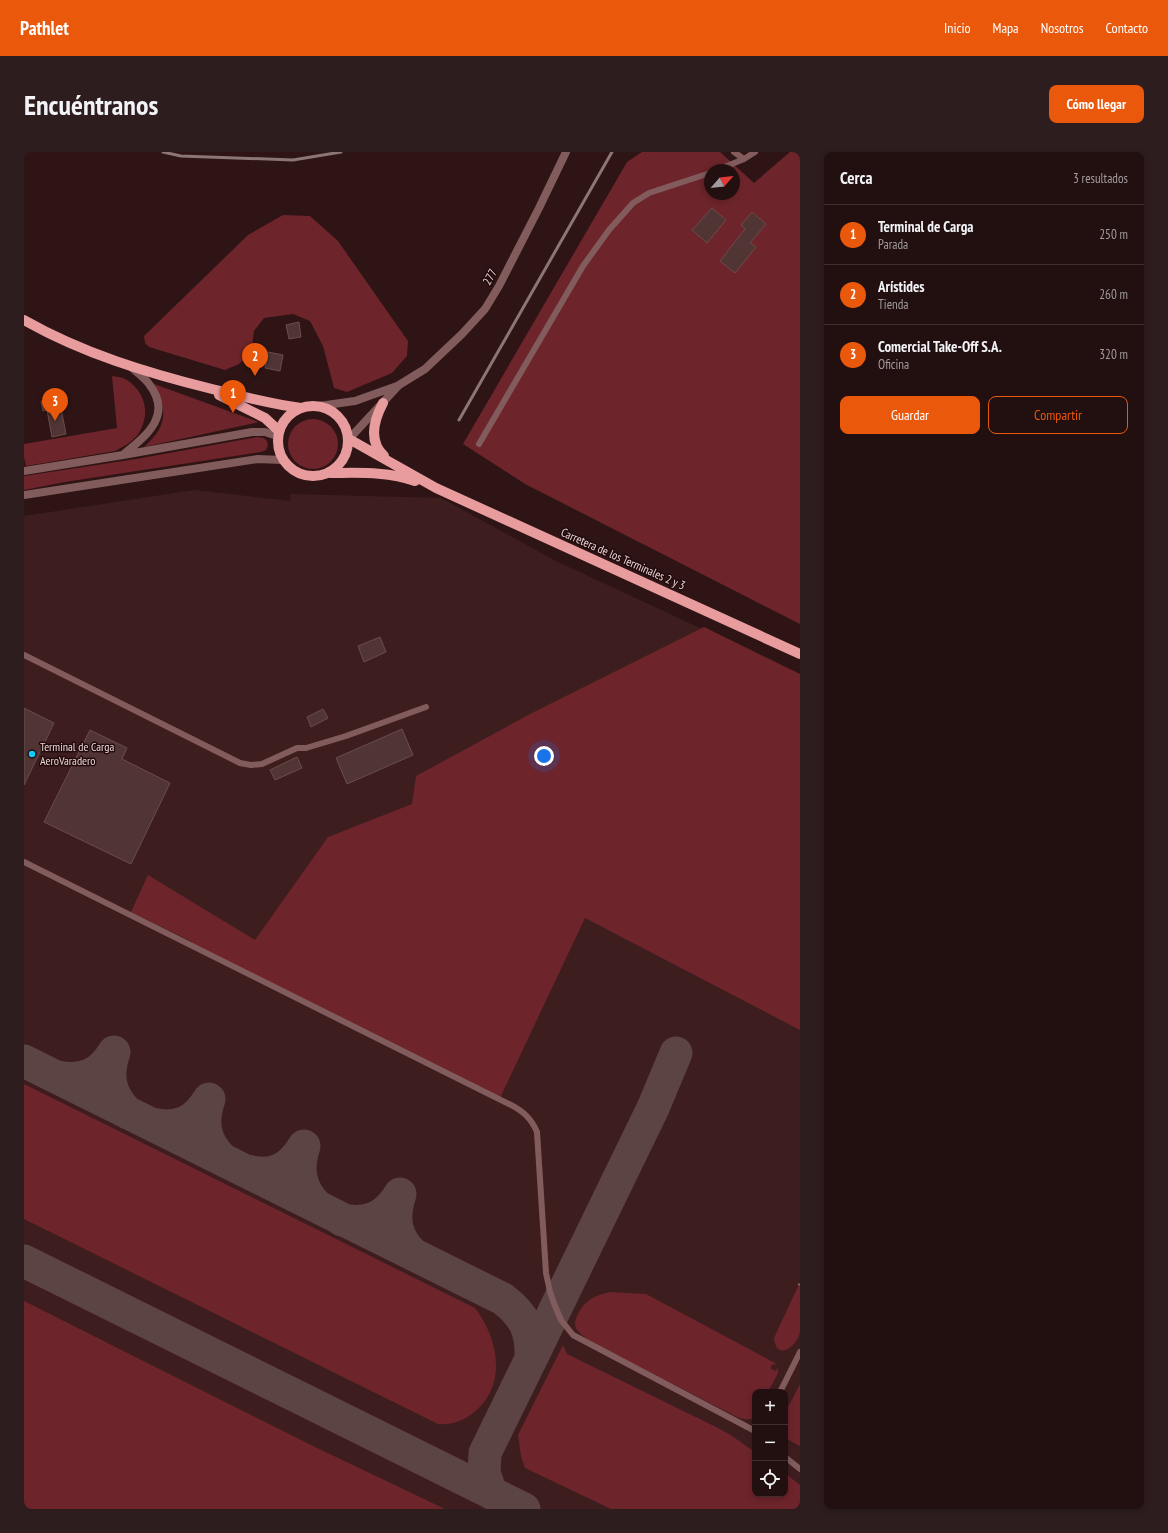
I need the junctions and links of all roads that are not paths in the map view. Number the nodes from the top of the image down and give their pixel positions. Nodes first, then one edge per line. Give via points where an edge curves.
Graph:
1 (566, 152) edge
2 (734, 152) edge
3 (755, 152) edge
4 (744, 159) junction
5 (732, 164) edge
6 (704, 175) edge
7 (24, 320) edge
8 (131, 367) junction
9 (197, 385) junction
10 (399, 385) junction
11 (383, 403) junction
12 (319, 406) junction
13 (301, 408) junction
14 (278, 434) junction
15 (349, 439) junction
16 (479, 444) dead end
17 (123, 455) junction
18 (282, 460) junction
19 (393, 463) junction
20 (24, 471) edge
21 (330, 473) junction
22 (436, 488) junction
23 (24, 495) edge
24 (800, 654) edge
25 (24, 656) edge
26 (426, 707) dead end
27 (24, 862) edge
28 (800, 1352) edge
29 (782, 1389) edge
30 (752, 1429) edge
31 (788, 1460) edge
32 (800, 1470) edge

1 - 10 street, 277 via 503,280 485,309 425,368
2 - 4 lane
3 - 4 lane
4 - 5 lane
6 - 16 lane via 649,193 633,202 608,230 583,266
7 - 8 main road via 70,343
8 - 9 main road
8 - 17 street via 149,383 157,399 158,418 147,434
9 - 13 main road via 279,406
9 - 14 main road via 264,418
10 - 11 street, 277
10 - 12 street, 277 via 354,401
11 - 15 street, 277
11 - 19 main road via 374,424 375,439 377,448
12 - 13 main road
12 - 15 main road via 340,417
13 - 14 main road via 287,418
14 - 17 street via 252,432
14 - 18 main road via 277,446
15 - 19 main road, Carretera de los Terminales 2 y 3
15 - 21 main road via 346,455
17 - 20 street
18 - 21 main road via 294,471 306,476
18 - 23 street via 258,459
19 - 22 main road, Carretera de los Terminales 2 y 3
21 - 22 main road, Carretera de los Terminales 2 y 3 via 401,476
22 - 24 main road, Carretera de los Terminales 2 y 3
25 - 26 lane via 240,763 251,765 262,764 297,748 306,748 346,736
27 - 30 lane via 527,1115 534,1124 539,1142 546,1273 561,1320 573,1335
28 - 29 lane
31 - 32 lane

